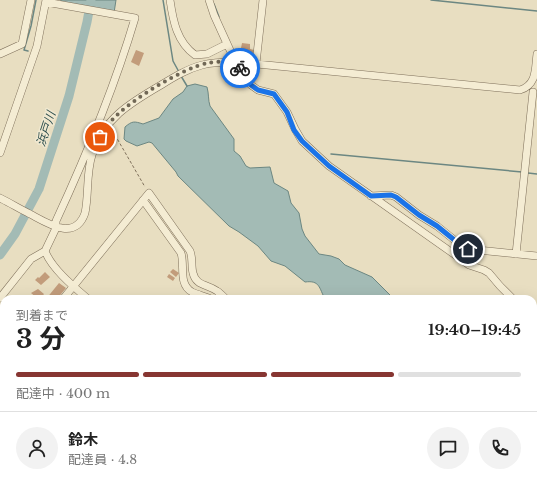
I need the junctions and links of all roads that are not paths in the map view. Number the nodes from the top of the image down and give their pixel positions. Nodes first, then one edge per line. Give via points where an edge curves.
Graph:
1 (31, 0) edge
2 (170, 0) edge
3 (209, 0) edge
4 (262, 0) edge
5 (46, 1) edge
6 (227, 44) junction
7 (0, 54) edge
8 (537, 54) edge
9 (236, 62) junction
10 (256, 63) junction
11 (532, 91) edge
12 (0, 153) edge
13 (371, 196) junction
14 (0, 198) edge
15 (143, 200) junction
16 (56, 228) junction
17 (43, 252) junction
18 (516, 254) junction
19 (537, 256) edge
20 (74, 286) junction
21 (2, 295) edge
22 (66, 295) edge
23 (84, 295) edge
24 (200, 295) edge
25 (222, 295) edge
26 (509, 295) edge

1 - 7 street via 22,44
2 - 6 street via 173,23 187,49 196,55 206,54
3 - 6 street
4 - 10 street
5 - 12 street via 37,46
5 - 16 street via 135,18 113,87 56,222
6 - 9 street
8 - 11 street
9 - 10 street
9 - 13 street via 251,85 258,90 274,94 281,102 294,130 312,152
9 - 16 street via 208,63 187,70 121,111 108,124 92,155 84,218 71,228
10 - 11 street
11 - 18 street
13 - 18 street via 396,197 463,247
13 - 26 street via 469,265 489,273
14 - 16 street
15 - 20 street
15 - 24 street via 181,253 186,287
15 - 25 street via 149,193 190,251 192,272 198,283 217,290
16 - 17 street
17 - 20 street
17 - 21 street via 31,259
18 - 19 street
20 - 22 street
20 - 23 street

